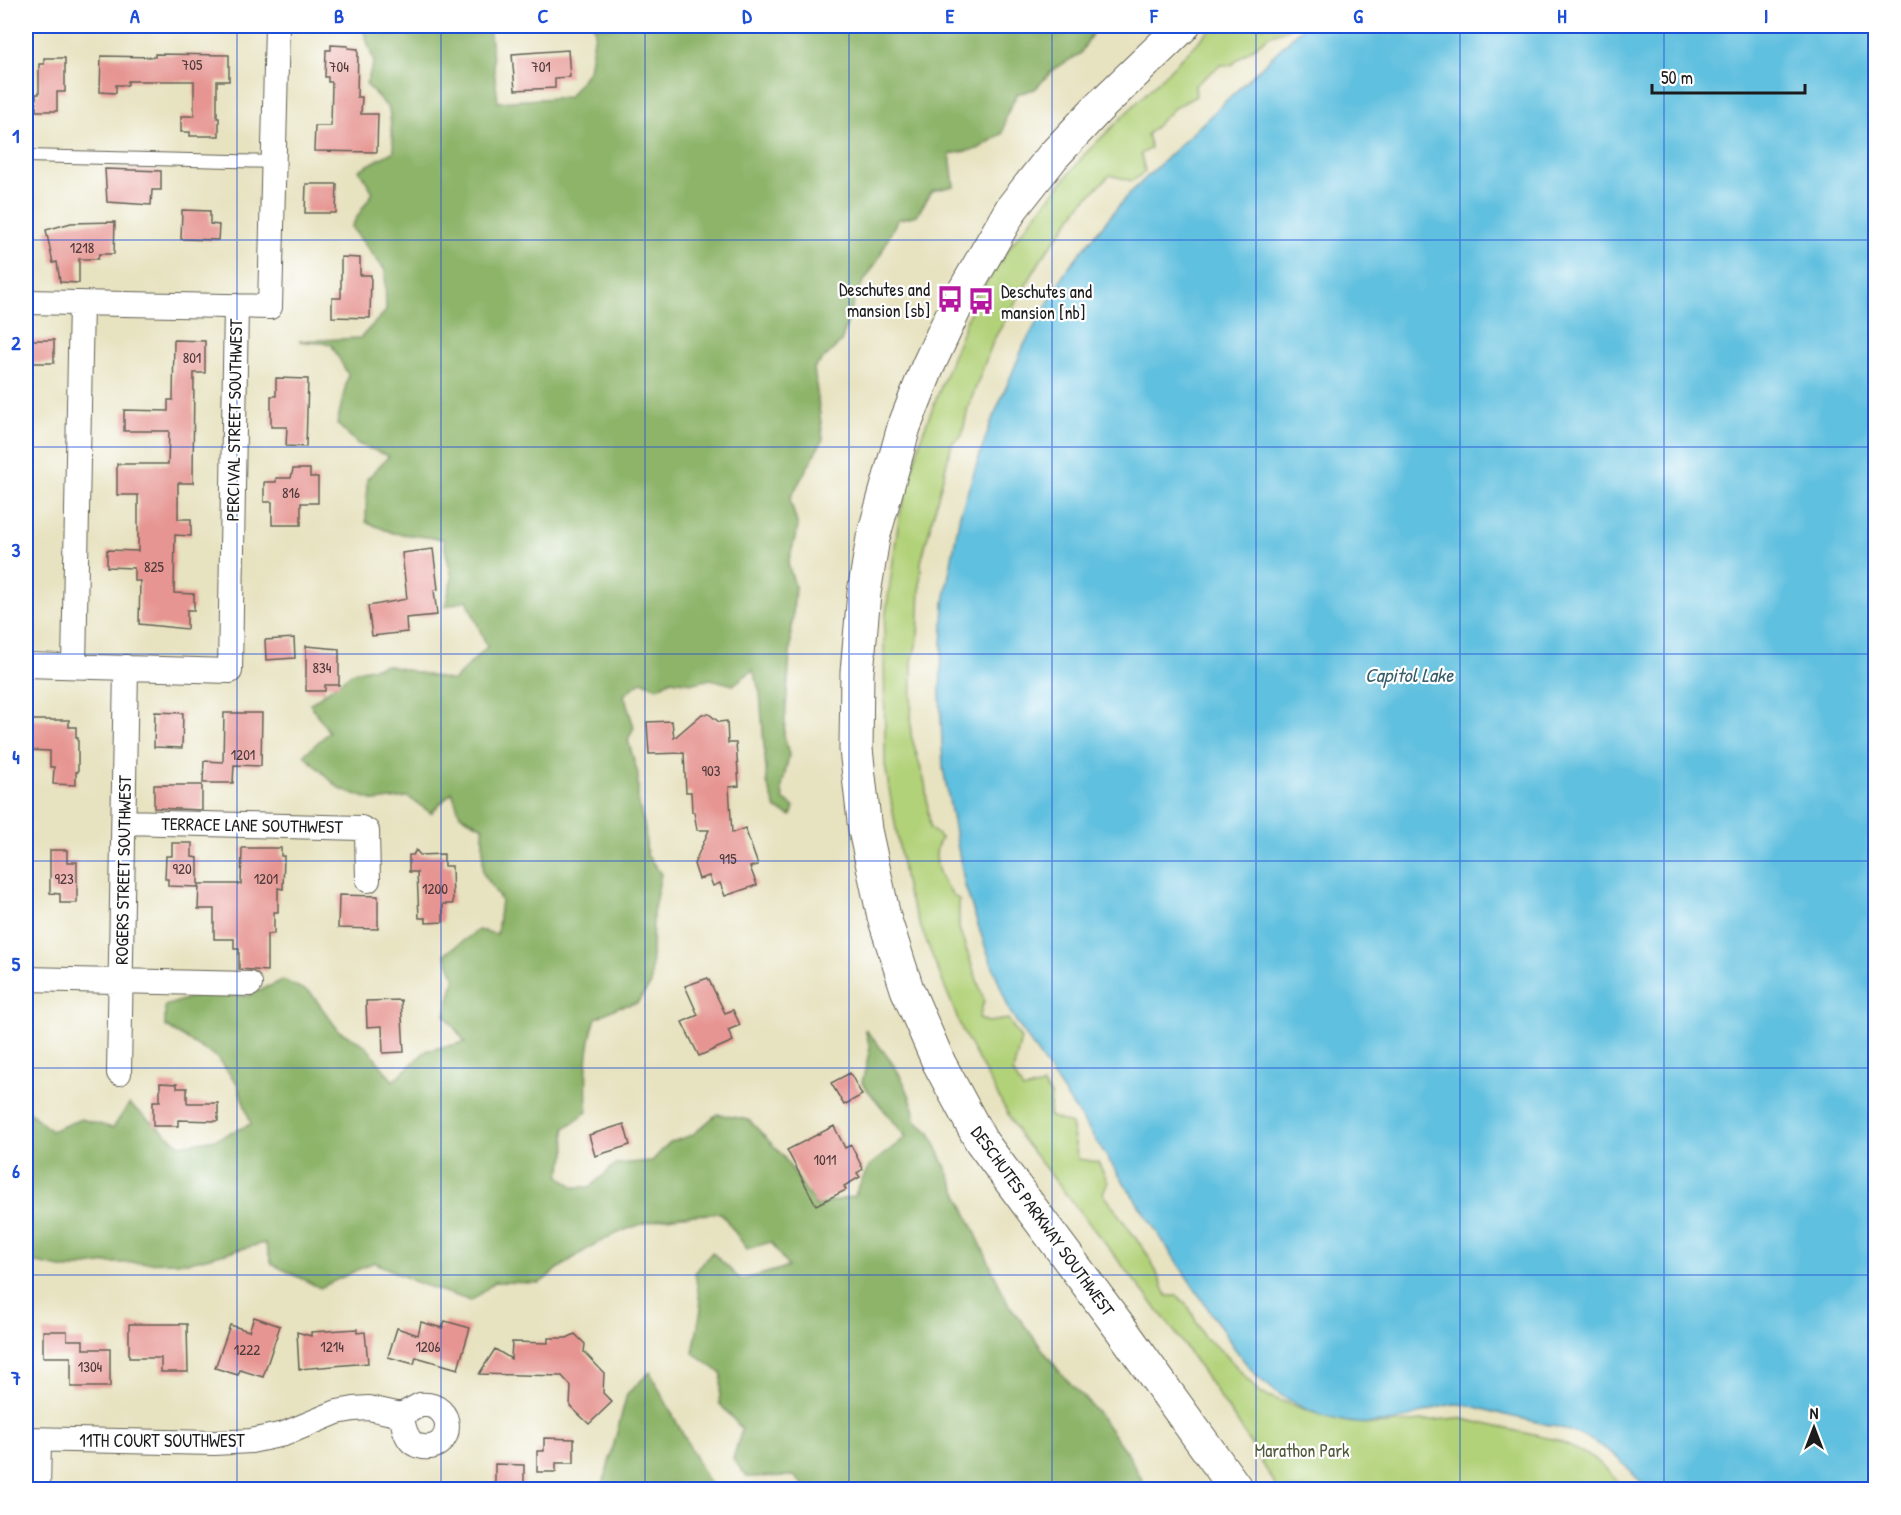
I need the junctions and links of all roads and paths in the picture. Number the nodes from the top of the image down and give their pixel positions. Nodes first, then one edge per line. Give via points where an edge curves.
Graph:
1 (277, 26) edge
2 (1183, 26) edge
3 (26, 156) edge
4 (274, 162) junction
5 (26, 302) edge
6 (81, 303) junction
7 (236, 306) junction
8 (26, 665) edge
9 (74, 666) junction
10 (126, 668) junction
11 (124, 822) junction
12 (368, 880) dead end
13 (26, 979) edge
14 (121, 982) junction
15 (250, 984) dead end
16 (119, 1073) dead end
17 (401, 1415) dead end
18 (32, 1440) edge
19 (38, 1490) edge
20 (1237, 1490) edge

1 - 4 street, PERCIVAL STREET SOUTHWEST
2 - 20 street, DESCHUTES PARKWAY SOUTHWEST via 1089,117 1012,208 958,302 928,366 904,427 873,538 857,672 856,749 865,830 884,917 907,989 939,1063 981,1141
3 - 4 lane
4 - 7 street, PERCIVAL STREET SOUTHWEST via 270,307
5 - 6 street
6 - 7 street
6 - 9 street
7 - 10 street, PERCIVAL STREET SOUTHWEST via 230,670
8 - 9 street
9 - 10 street
10 - 11 street, ROGERS STREET SOUTHWEST
11 - 12 street, TERRACE LANE SOUTHWEST via 361,828 367,831
11 - 14 street, ROGERS STREET SOUTHWEST
13 - 14 street
14 - 15 street
14 - 16 street, ROGERS STREET SOUTHWEST
17 - 18 street, 11TH COURT SOUTHWEST via 354,1409 284,1434 251,1441
18 - 19 street

